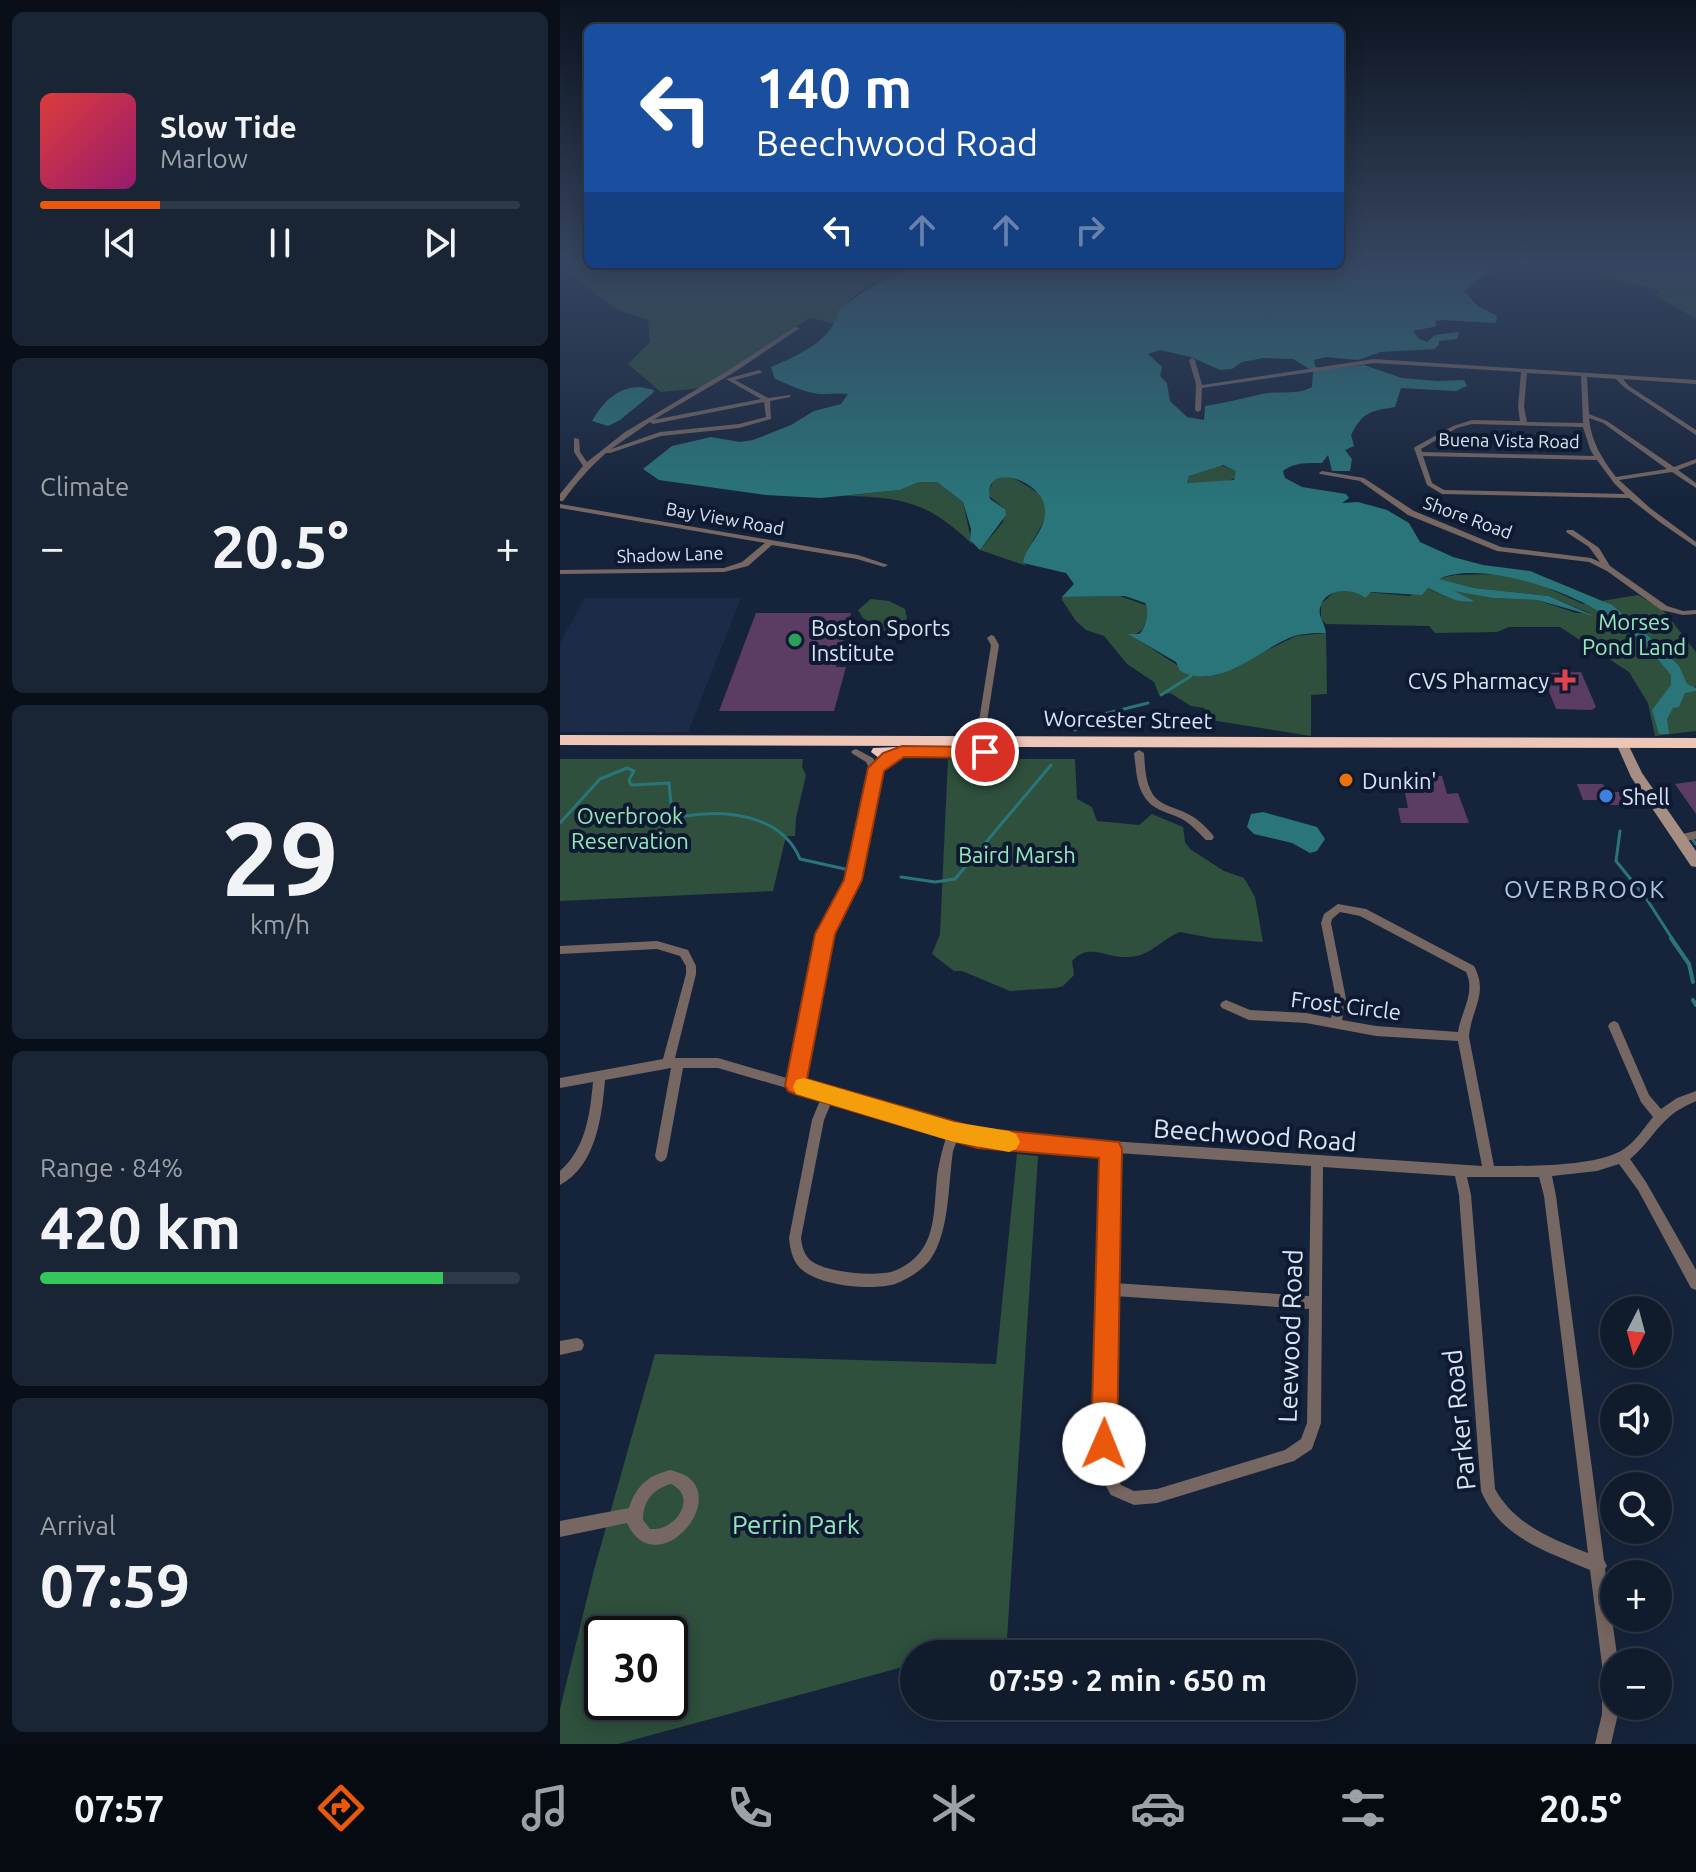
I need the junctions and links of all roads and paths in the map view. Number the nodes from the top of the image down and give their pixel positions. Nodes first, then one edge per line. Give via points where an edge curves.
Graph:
1 (776, 341) edge
2 (1192, 360) dead end
3 (1524, 370) junction
4 (759, 372) dead end
5 (1584, 374) junction
6 (1618, 377) junction
7 (729, 379) junction
8 (712, 383) junction
9 (1696, 383) edge
10 (1199, 387) junction
11 (686, 396) junction
12 (788, 396) dead end
13 (767, 400) junction
14 (708, 409) junction
15 (1198, 410) dead end
16 (1585, 415) junction
17 (647, 423) junction
18 (1524, 423) junction
19 (1586, 425) junction
20 (1696, 433) edge
21 (576, 439) dead end
22 (606, 452) junction
23 (1419, 454) junction
24 (1598, 458) junction
25 (1696, 461) edge
26 (587, 467) junction
27 (1673, 470) junction
28 (1322, 473) dead end
29 (1615, 479) junction
30 (1696, 486) edge
31 (1631, 496) junction
32 (560, 499) edge
33 (560, 506) edge
34 (1570, 532) dead end
35 (771, 542) junction
36 (1696, 545) edge
37 (884, 565) dead end
38 (1606, 566) junction
39 (560, 572) edge
40 (1696, 612) edge
41 (991, 638) dead end
42 (560, 740) edge
43 (980, 740) junction
44 (1696, 743) edge
45 (1624, 749) junction
46 (560, 750) edge
47 (856, 752) junction
48 (902, 752) junction
49 (1139, 753) junction
50 (1696, 755) edge
51 (875, 770) junction
52 (1696, 835) edge
53 (1209, 837) dead end
54 (1680, 838) junction
55 (1696, 862) edge
56 (560, 950) edge
57 (1226, 1005) dead end
58 (1336, 1023) junction
59 (1614, 1026) dead end
60 (1463, 1037) junction
61 (673, 1062) junction
62 (600, 1075) junction
63 (560, 1083) edge
64 (795, 1085) junction
65 (829, 1094) junction
66 (1696, 1096) edge
67 (1659, 1115) junction
68 (954, 1132) junction
69 (1111, 1149) junction
70 (661, 1156) dead end
71 (1622, 1158) junction
72 (1317, 1162) junction
73 (1544, 1170) junction
74 (1460, 1172) junction
75 (1489, 1172) junction
76 (560, 1179) edge
77 (1696, 1283) edge
78 (1107, 1289) junction
79 (1315, 1303) junction
80 (577, 1345) dead end
81 (560, 1348) edge
82 (635, 1514) dead end
83 (560, 1529) edge
84 (1599, 1566) junction
85 (1603, 1744) edge

1 - 8 street
2 - 10 street
3 - 5 street
3 - 10 street via 1374,361
3 - 18 street
4 - 7 street
5 - 6 street
5 - 16 street
6 - 9 street
6 - 20 street
7 - 8 street
7 - 13 street
8 - 11 street
10 - 15 street
11 - 14 street
11 - 17 street
12 - 13 street
13 - 14 street
13 - 22 street via 766,419 660,434
14 - 17 street
16 - 19 street
16 - 27 street via 1602,420
17 - 22 street via 618,438
18 - 19 street
18 - 23 street via 1462,424 1422,443
19 - 24 street
21 - 26 street
22 - 26 street
23 - 24 street, Buena Vista Road
23 - 31 street via 1427,480 1437,491
24 - 29 street
25 - 27 street
26 - 32 street
27 - 29 street
27 - 30 street
28 - 38 street, Shore Road via 1362,479 1411,513 1500,549 1576,556
29 - 31 street
31 - 36 street
33 - 35 street, Bay View Road
34 - 38 street via 1592,546
35 - 37 street, Bay View Road
35 - 39 street, Shadow Lane via 745,564 724,570
38 - 40 street, Shore Road via 1664,608
41 - 43 street via 995,645
42 - 43 highway, Worcester Street
43 - 45 highway, Worcester Street
44 - 45 highway, Worcester Street
45 - 49 highway, Worcester Street
45 - 50 highway, Worcester Street
45 - 54 street
46 - 47 highway, Worcester Street
47 - 48 highway, Worcester Street
47 - 51 street
48 - 49 highway, Worcester Street
48 - 51 street
49 - 53 street via 1141,784 1150,800 1199,825
51 - 64 street via 853,880 825,934
52 - 54 street
54 - 55 street
56 - 61 street via 657,945 684,953 691,974
57 - 58 street, Frost Circle via 1249,1015
58 - 60 street, Frost Circle
58 - 60 street via 1341,999 1326,923 1333,911 1345,907 1470,969 1477,991 1464,1018
59 - 67 street via 1645,1098
60 - 75 street
61 - 62 street, Beechwood Road
61 - 64 street, Beechwood Road via 718,1063
61 - 70 street
62 - 63 street, Beechwood Road
62 - 76 street via 587,1147
64 - 65 street, Beechwood Road
65 - 68 street, Beechwood Road
65 - 68 street via 818,1120 795,1238 804,1264 824,1273 890,1278 921,1263 936,1232 946,1152
66 - 67 street
67 - 71 street
68 - 69 street, Beechwood Road
69 - 72 street, Beechwood Road
69 - 78 street, Leewood Road
71 - 73 street, Beechwood Road
71 - 77 street
72 - 74 street, Beechwood Road
72 - 79 street, Leewood Road
73 - 75 street, Beechwood Road
73 - 84 street
74 - 75 street, Beechwood Road
74 - 84 street, Parker Road via 1488,1491 1493,1505 1513,1526
78 - 79 street
78 - 79 street, Leewood Road via 1105,1459 1116,1490 1134,1498 1157,1496 1289,1456 1307,1444 1314,1423
80 - 81 street
82 - 83 street
84 - 85 street via 1611,1692

